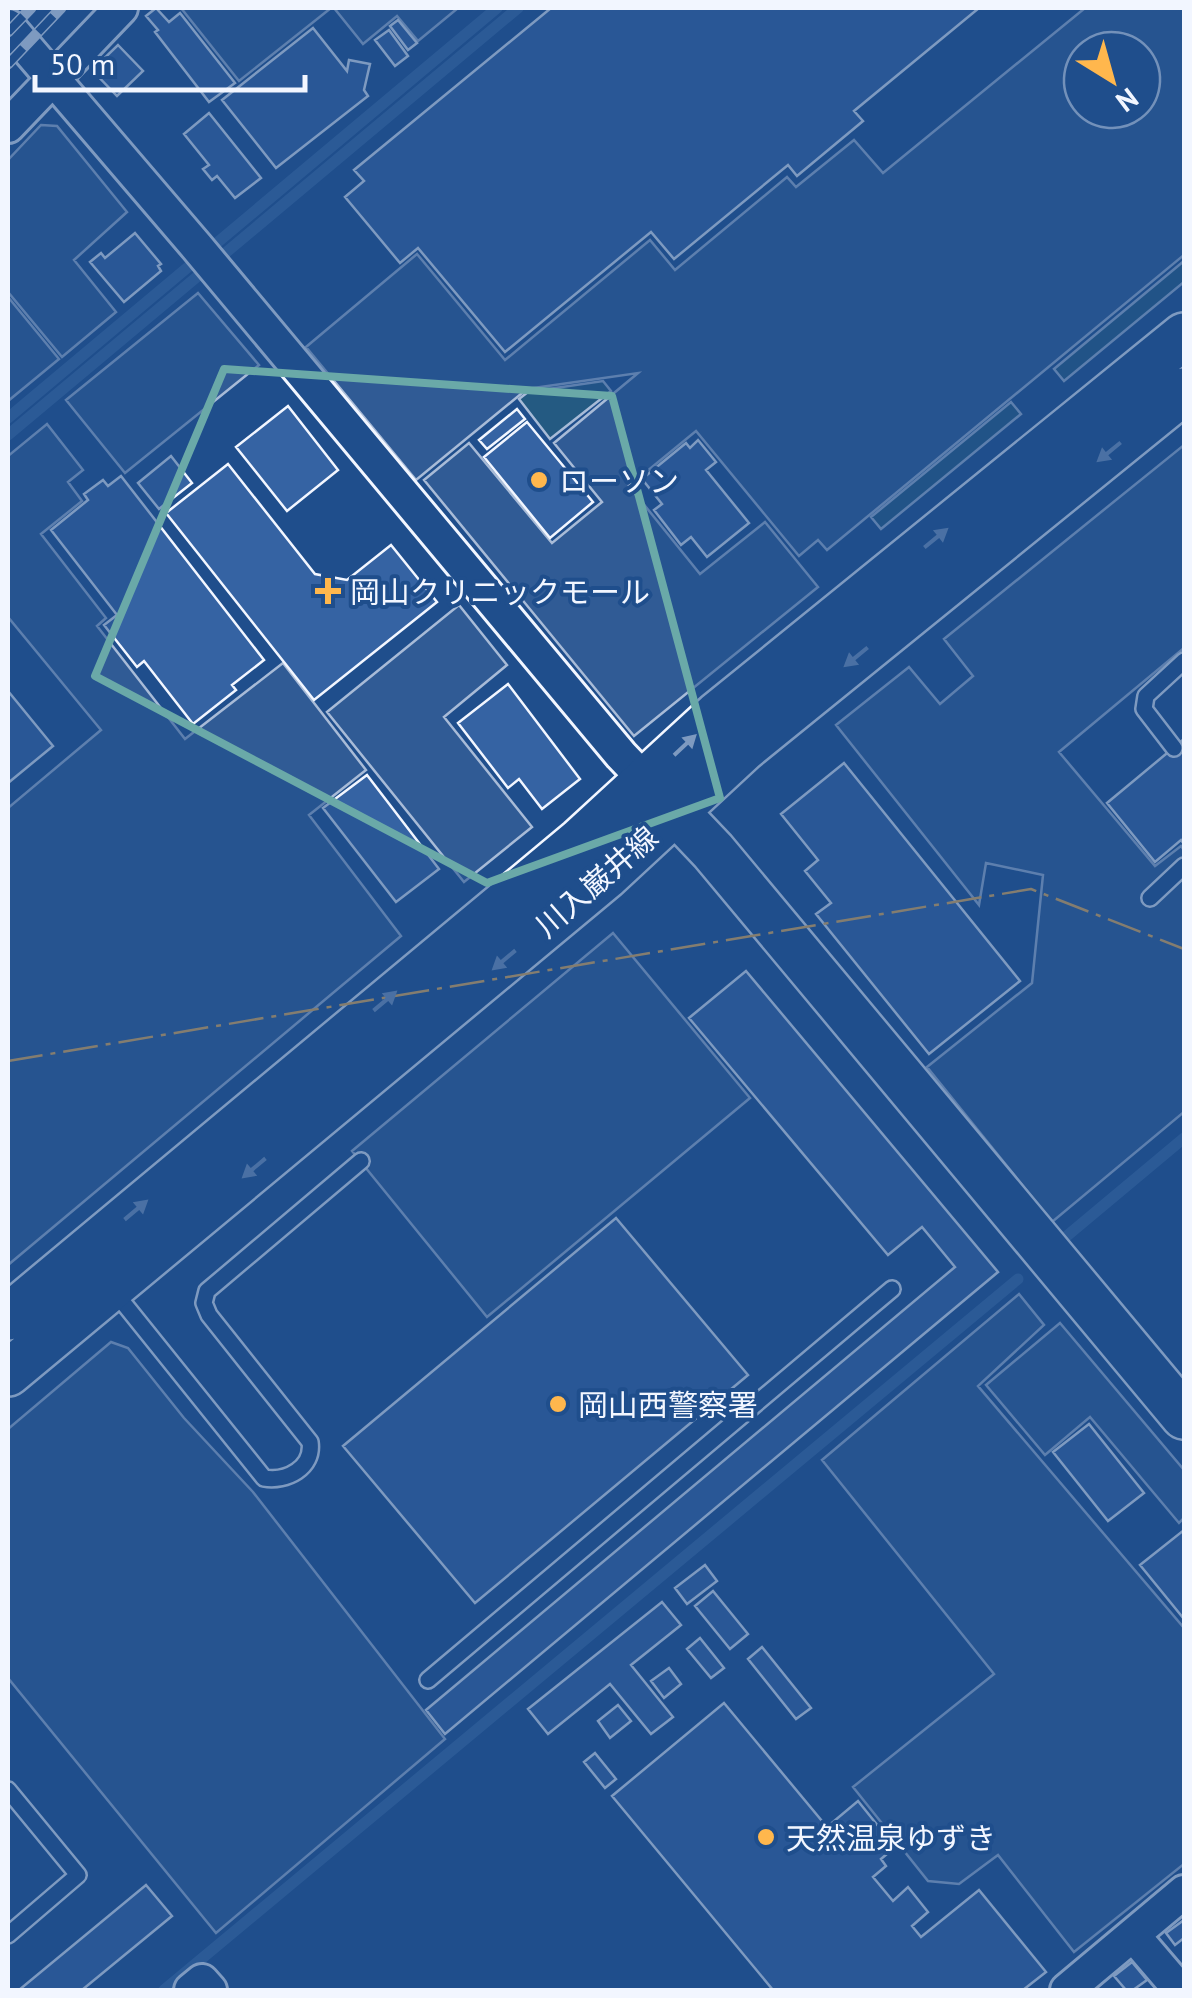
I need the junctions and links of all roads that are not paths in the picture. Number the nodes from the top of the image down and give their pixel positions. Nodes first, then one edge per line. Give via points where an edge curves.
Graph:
1 (121, 8) edge
2 (8, 26) edge
3 (52, 79) junction
4 (8, 126) edge
5 (1184, 336) edge
6 (1184, 391) edge
7 (1184, 661) edge
8 (1174, 748) dead end
9 (661, 796) junction
10 (1184, 866) edge
11 (1150, 898) dead end
12 (361, 1161) dead end
13 (97, 1270) junction
14 (892, 1289) dead end
15 (8, 1317) edge
16 (8, 1373) edge
17 (1184, 1416) edge
18 (428, 1680) dead end
19 (8, 1790) edge
20 (1184, 1892) edge
21 (8, 1935) edge
22 (1134, 1935) junction
23 (191, 1990) edge
24 (210, 1990) edge
25 (1067, 1990) edge
26 (1180, 1990) edge

1 - 3 street
2 - 3 street
3 - 4 street
3 - 9 street
9 -> 5 main road, 川入巌井線 via 729,706
6 -> 9 main road, 川入巌井線 via 744,748
7 - 8 lane via 1146,696 1144,709
9 - 13 main road, 川入巌井線 via 606,876
9 - 17 main road via 714,851
10 - 11 lane
12 - 13 lane via 207,1291 204,1303 310,1442 307,1462 287,1478 264,1478
13 - 15 main road, 川入巌井線
13 - 16 main road, 川入巌井線
14 - 18 lane
19 - 21 lane via 78,1875
20 - 22 street
22 - 25 street
22 - 26 street
23 - 24 street via 202,1981

